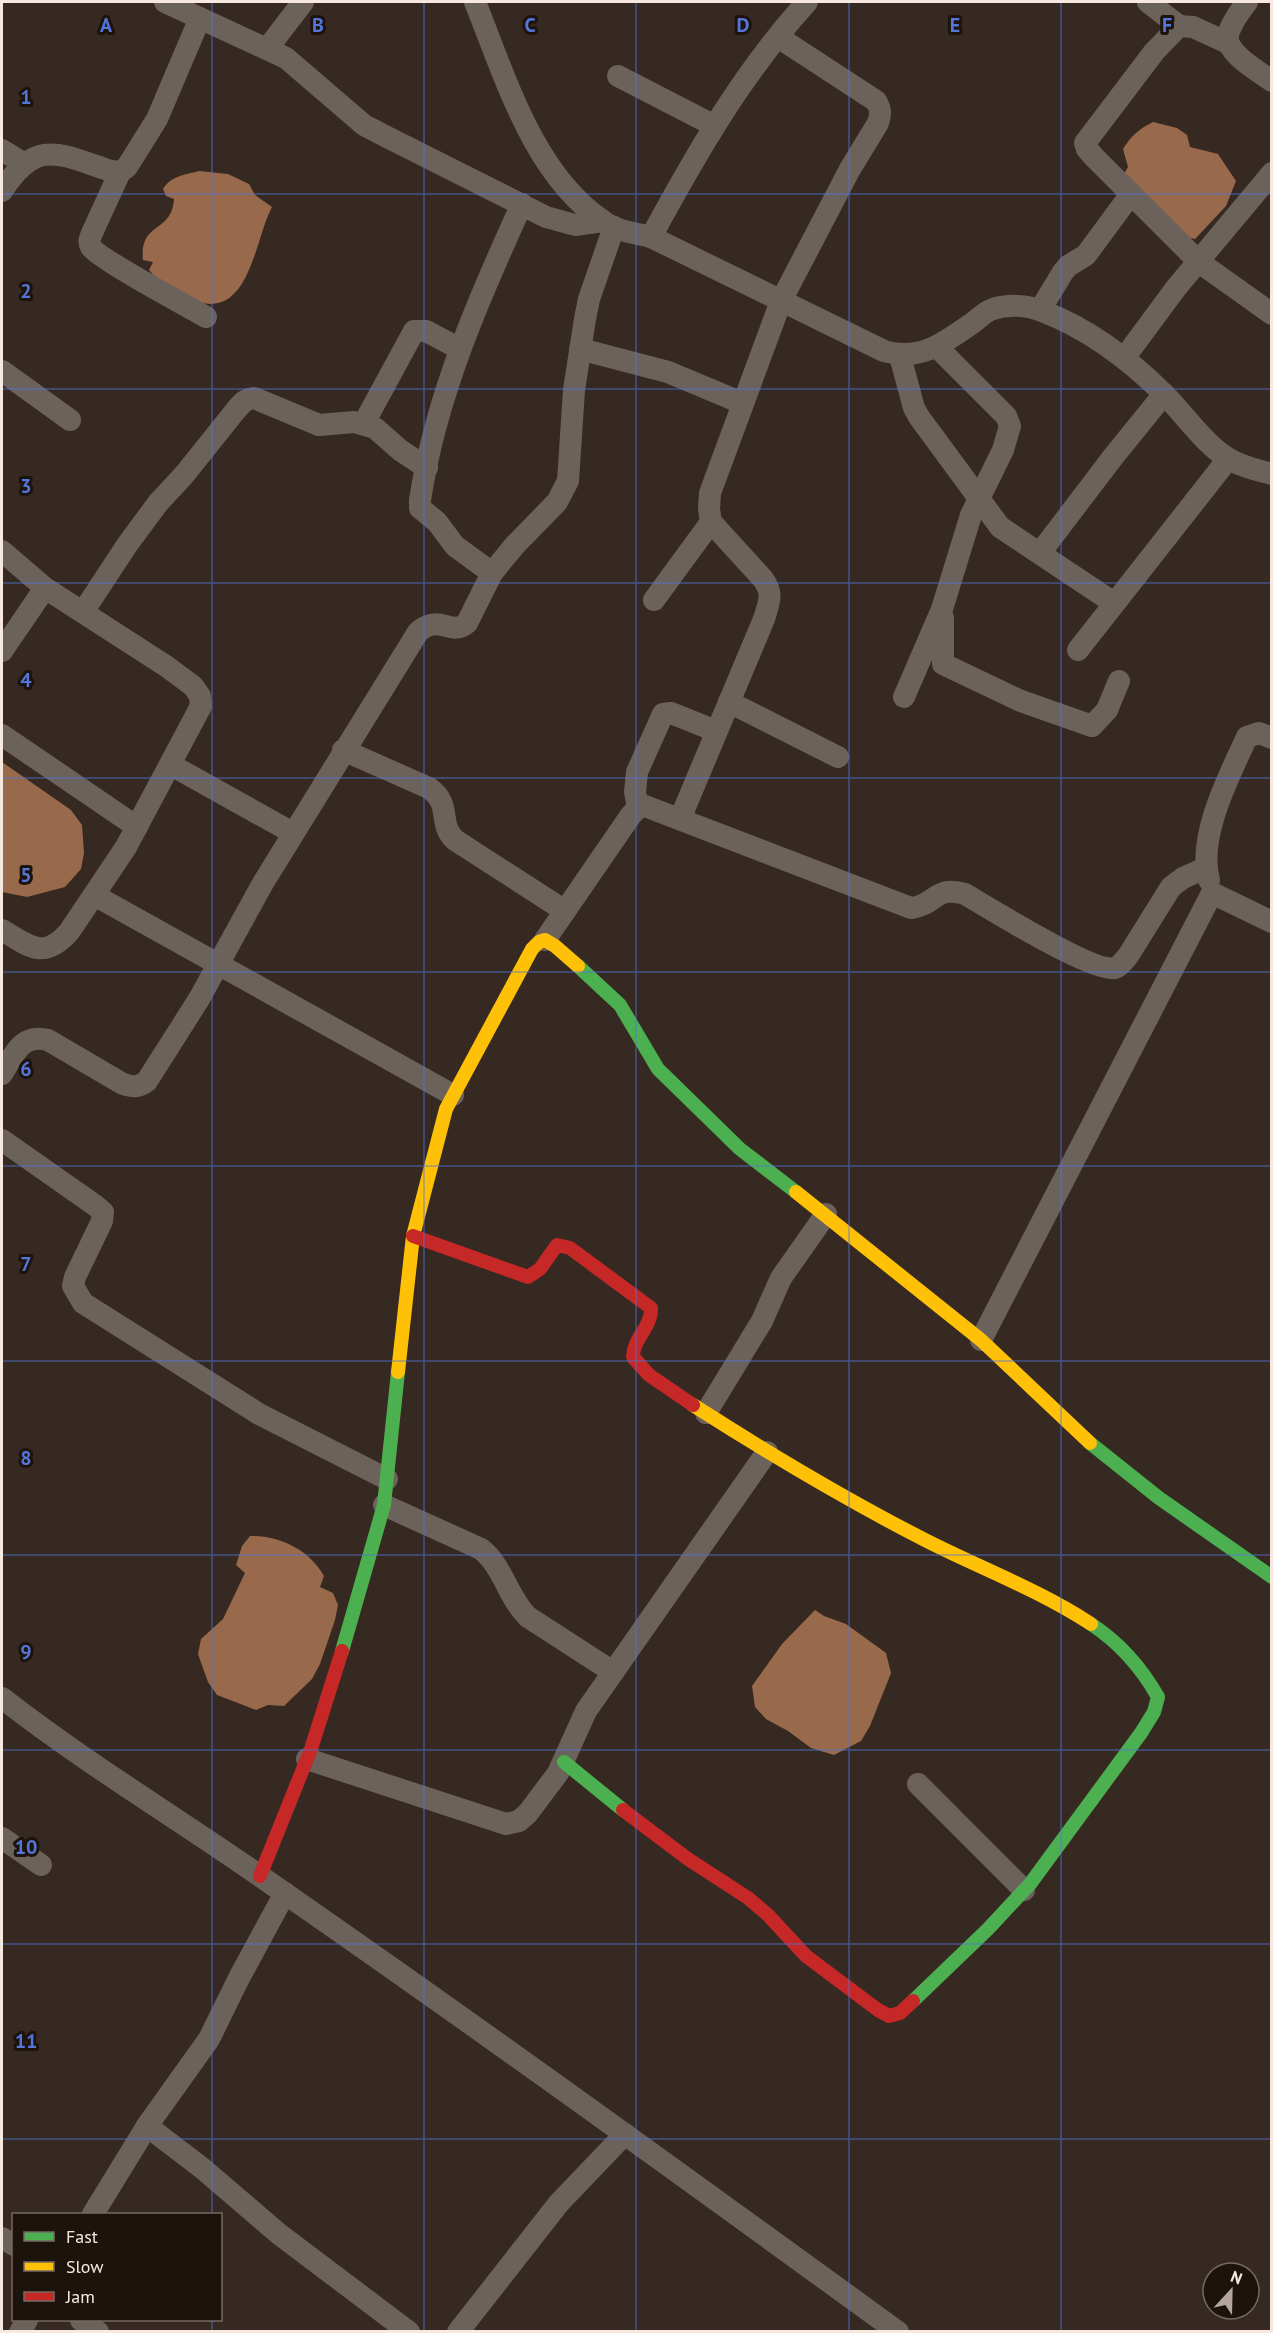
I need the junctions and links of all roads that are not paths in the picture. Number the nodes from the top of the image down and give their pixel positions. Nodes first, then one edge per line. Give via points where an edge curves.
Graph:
1 (165, 2) edge
2 (303, 2) edge
3 (475, 2) edge
4 (807, 2) edge
5 (1148, 2) edge
6 (1247, 2) edge
7 (200, 18) junction
8 (1179, 26) junction
9 (778, 37) junction
10 (1228, 43) junction
11 (267, 48) junction
12 (618, 76) dead end
13 (1272, 81) edge
14 (713, 125) junction
15 (2, 150) edge
16 (23, 164) junction
17 (120, 172) junction
18 (1272, 173) edge
19 (2, 191) edge
20 (1131, 194) junction
21 (522, 204) junction
22 (609, 224) junction
23 (651, 237) junction
24 (1199, 262) junction
25 (781, 301) junction
26 (1040, 310) junction
27 (1272, 314) edge
28 (206, 317) dead end
29 (937, 347) junction
30 (460, 349) junction
31 (580, 349) junction
32 (900, 356) junction
33 (1125, 357) junction
34 (2, 371) edge
35 (1164, 394) junction
36 (742, 403) junction
37 (70, 420) dead end
38 (364, 423) junction
39 (1228, 459) junction
40 (426, 468) junction
41 (1272, 474) edge
42 (979, 499) junction
43 (711, 522) junction
44 (2, 551) edge
45 (1040, 554) junction
46 (492, 573) junction
47 (45, 588) junction
48 (654, 600) dead end
49 (1114, 603) junction
50 (942, 609) junction
51 (83, 612) junction
52 (1078, 650) dead end
53 (2, 651) edge
54 (1119, 681) dead end
55 (904, 697) dead end
56 (729, 702) junction
57 (716, 731) junction
58 (2, 735) edge
59 (1272, 738) edge
60 (343, 750) junction
61 (838, 757) dead end
62 (171, 765) junction
63 (638, 808) junction
64 (680, 819) junction
65 (137, 827) junction
66 (293, 833) junction
67 (1205, 868) junction
68 (1212, 893) junction
69 (94, 895) junction
70 (565, 911) junction
71 (1272, 922) edge
72 (2, 930) edge
73 (545, 940) junction
74 (217, 966) junction
75 (2, 1074) edge
76 (453, 1095) junction
77 (2, 1140) edge
78 (826, 1214) junction
79 (413, 1236) junction
80 (981, 1340) junction
81 (706, 1413) junction
82 (767, 1452) junction
83 (387, 1479) junction
84 (384, 1505) junction
85 (1272, 1577) edge
86 (613, 1672) junction
87 (2, 1698) edge
88 (307, 1759) junction
89 (564, 1762) junction
90 (918, 1784) dead end
91 (2, 1838) edge
92 (41, 1864) dead end
93 (260, 1875) junction
94 (1024, 1890) junction
95 (285, 1893) junction
96 (147, 2126) junction
97 (625, 2134) junction
98 (94, 2213) edge
99 (84, 2321) edge
100 (98, 2331) edge
101 (409, 2331) edge
102 (458, 2331) edge
103 (898, 2331) edge

1 - 7 street
2 - 11 street
3 - 22 street via 526,127 547,163 574,196
4 - 9 street
5 - 8 street
6 - 10 street via 1230,29
7 - 11 street
7 - 17 street via 157,118 134,159
8 - 10 street via 1193,27
8 - 20 street via 1154,52 1085,143
9 - 14 street
9 - 25 street via 880,107 878,123
10 - 13 street
11 - 21 street via 286,58 364,125
12 - 14 street
14 - 23 street
15 - 16 street
16 - 17 street via 32,157 59,154
16 - 19 street
17 - 28 street via 92,233 91,247
18 - 24 street
20 - 24 street
20 - 26 street via 1086,255 1063,272
21 - 22 street via 546,217 575,225
21 - 30 street
22 - 23 street
22 - 31 street
23 - 25 street
24 - 27 street
24 - 33 street
25 - 32 street
25 - 36 street
26 - 29 street via 1017,305 991,309
26 - 33 street via 1086,331
29 - 32 street
29 - 42 street via 1006,416 1010,426 1004,450
30 - 38 street via 426,331 414,330
30 - 40 street via 442,399
31 - 36 street via 668,372
31 - 46 street via 570,466 563,493
32 - 42 street via 914,408
33 - 35 street
34 - 37 street
35 - 39 street
35 - 45 street
36 - 43 street via 710,493
38 - 40 street
38 - 51 street via 318,425 254,398 243,401 152,512
39 - 41 street
39 - 49 street
40 - 46 street via 420,508 437,522 455,546
42 - 45 street via 1008,533
42 - 50 street
43 - 48 street
43 - 56 street via 770,587 764,619
44 - 47 street
45 - 49 street
46 - 60 street via 462,627 435,623 418,632
47 - 51 street
47 - 53 street
49 - 52 street
50 - 54 street via 943,664 1021,700 1092,726 1107,710
50 - 55 street
51 - 62 street via 166,666 200,696 201,706
56 - 57 street
56 - 61 street
57 - 63 street via 671,713 663,714 637,772
57 - 64 street
58 - 65 street
59 - 67 street via 1258,733 1247,737 1214,820
60 - 66 street
60 - 70 street via 438,794 454,840
62 - 65 street
62 - 66 street
63 - 64 street via 645,806
63 - 70 street
64 - 67 street via 911,908 943,892 965,894 1067,951 1106,968 1120,965 1128,956 1171,887
65 - 69 street
66 - 74 street
67 - 68 street
68 - 71 street
68 - 80 street
69 - 72 street via 69,932 50,948 26,944
69 - 74 street
70 - 73 street
73 - 76 street via 532,949
73 - 78 street via 621,1005 658,1070 673,1085 741,1149
74 - 75 street via 153,1072 140,1086 123,1084 38,1037 28,1039 20,1047
74 - 76 street
76 - 79 street via 446,1108
77 - 83 street via 103,1212 75,1276 73,1286 83,1303 258,1414
78 - 80 street
78 - 81 street via 787,1268 762,1321
79 - 81 street via 528,1277 540,1269 557,1245 570,1248 651,1308 651,1318 635,1345 633,1359
79 - 83 street
80 - 85 street via 1092,1445 1159,1498
81 - 82 street
82 - 86 street
82 - 94 street via 868,1510 1043,1596 1118,1644 1151,1682 1158,1697 1154,1712
83 - 84 street
84 - 86 street via 481,1549 494,1561 528,1617
84 - 88 street
86 - 89 street via 576,1728
87 - 93 street
88 - 89 street via 506,1824 519,1821 528,1813
88 - 93 street
89 - 94 street via 656,1836 748,1898 806,1956 890,2016 900,2013
90 - 94 street
91 - 92 street
93 - 95 street
95 - 96 street via 209,2039
95 - 97 street
96 - 98 street
96 - 101 street via 279,2234
97 - 102 street via 552,2211
97 - 103 street
99 - 100 street

